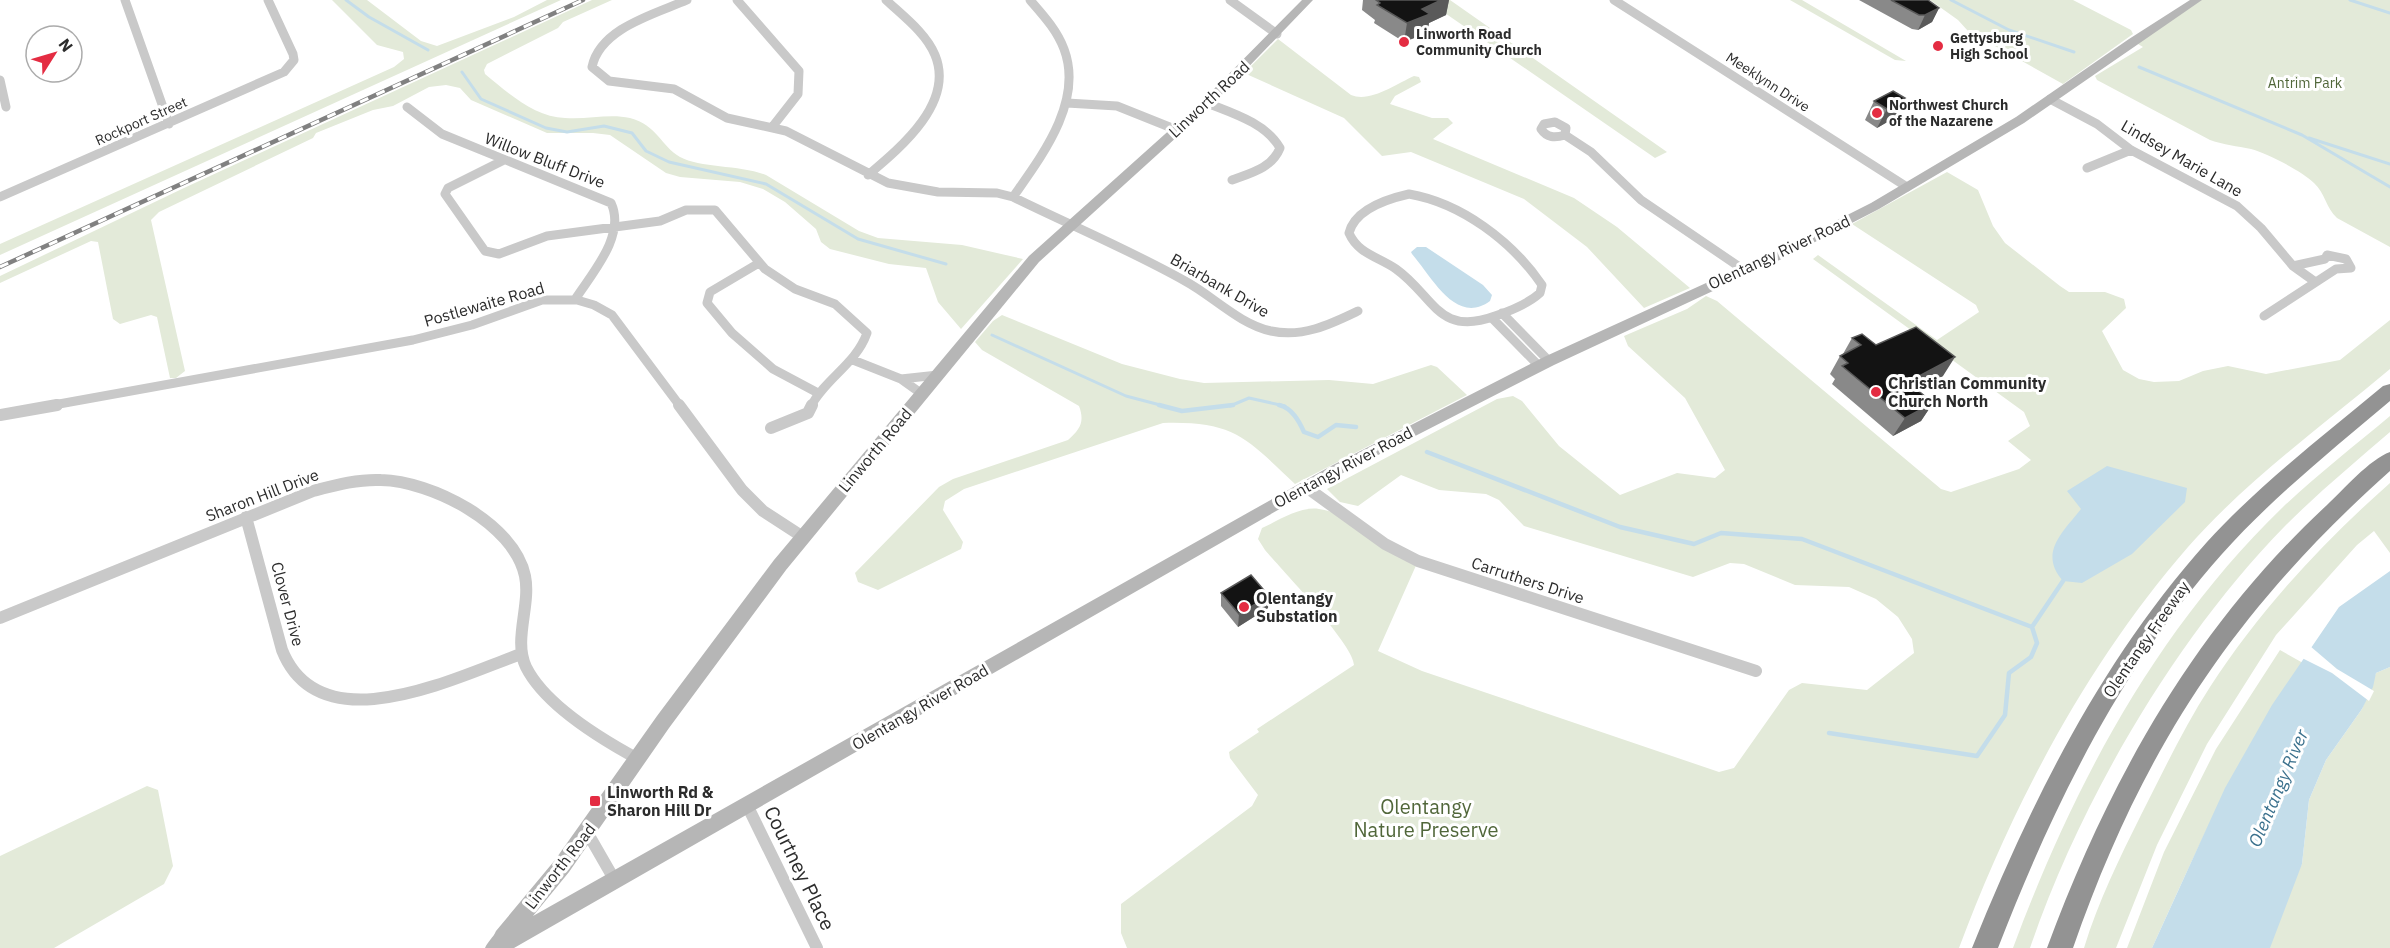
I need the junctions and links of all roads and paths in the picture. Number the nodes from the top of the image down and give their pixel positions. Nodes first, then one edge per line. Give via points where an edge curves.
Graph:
1 (125, 0) edge
2 (268, 0) edge
3 (687, 0) edge
4 (737, 0) edge
5 (886, 0) edge
6 (1030, 0) edge
7 (1230, 0) edge
8 (1308, 0) edge
9 (1614, 0) edge
10 (2197, 0) edge
11 (1277, 34) junction
12 (0, 80) edge
13 (2050, 99) junction
14 (1067, 103) junction
15 (1207, 103) junction
16 (6, 107) dead end
17 (407, 107) dead end
18 (169, 124) junction
19 (773, 126) junction
20 (1177, 130) junction
21 (1565, 135) dead end
22 (2131, 150) junction
23 (504, 160) junction
24 (2087, 168) dead end
25 (868, 174) junction
26 (1232, 180) dead end
27 (1907, 187) junction
28 (0, 197) edge
29 (1012, 197) junction
30 (1072, 224) junction
31 (615, 228) junction
32 (759, 263) junction
33 (2293, 266) junction
34 (1744, 270) junction
35 (2314, 280) junction
36 (576, 298) junction
37 (1358, 311) dead end
38 (1502, 313) junction
39 (2264, 316) dead end
40 (1492, 318) junction
41 (853, 360) junction
42 (1544, 364) junction
43 (938, 375) junction
44 (901, 379) junction
45 (2390, 391) edge
46 (818, 393) junction
47 (922, 394) junction
48 (0, 415) edge
49 (771, 428) dead end
50 (2390, 459) edge
51 (1305, 487) junction
52 (246, 517) junction
53 (803, 537) junction
54 (0, 618) edge
55 (521, 654) junction
56 (1756, 671) dead end
57 (638, 759) junction
58 (747, 806) junction
59 (587, 832) junction
60 (614, 879) junction
61 (495, 948) edge
62 (817, 948) edge
63 (1985, 948) edge
64 (2060, 948) edge

1 - 18 street
2 - 18 street, Rockport Street via 293,54 290,66 275,78
3 - 19 street, Briarbank Drive via 605,40 593,54 592,67 612,83 672,88 727,118
4 - 19 street via 799,71 803,82 800,95
5 - 25 street via 929,45 938,64 939,84 924,117 891,156
6 - 14 street via 1047,19 1063,48 1069,75
7 - 11 street
8 - 11 main road, Linworth Road
9 - 27 street, Meeklynn Drive
10 - 13 main road, Olentangy River Road
11 - 15 main road, Linworth Road
12 - 16 street
13 - 22 street, Lindsey Marie Lane via 2084,116
13 - 27 main road, Olentangy River Road via 1983,144
14 - 20 street via 1117,106
14 - 29 street via 1050,142
15 - 20 main road, Linworth Road
15 - 26 street via 1256,123 1281,147 1281,154 1272,164
17 - 23 street, Willow Bluff Drive via 442,134
18 - 28 street, Rockport Street
19 - 25 street, Briarbank Drive
20 - 30 main road, Linworth Road
21 - 34 street via 1591,153 1641,200
22 - 24 street
22 - 33 street, Lindsey Marie Lane via 2237,206
23 - 31 street, Willow Bluff Drive via 606,200 615,208
23 - 31 street via 448,188 445,194 485,251 499,255 547,236
25 - 29 street, Briarbank Drive via 907,188
27 - 34 main road, Olentangy River Road
29 - 30 street, Briarbank Drive
30 - 37 street, Briarbank Drive via 1186,280 1245,320 1270,331 1300,333 1327,326
30 - 43 main road, Linworth Road via 1034,260
31 - 32 street via 709,208 723,217
31 - 36 street
32 - 41 street via 795,289 835,304 865,329 867,338
32 - 46 street via 710,292 707,303 732,333 773,369
33 - 35 street, Lindsey Marie Lane
33 - 35 street via 2332,254 2350,263 2351,268 2336,268
34 - 42 main road, Olentangy River Road
35 - 39 street
36 - 48 street, Postlewaite Road via 535,302 466,327 413,340
36 - 53 street, Postlewaite Road via 612,315 742,490 763,511
38 - 40 street
38 - 40 street via 1537,297 1542,285 1490,232 1434,200 1409,194 1393,198 1353,220 1348,230 1353,242 1407,278 1444,318 1468,324
38 - 42 street
40 - 42 street
41 - 44 street
41 - 46 street
42 - 51 main road, Olentangy River Road
43 - 44 street
43 - 47 main road, Linworth Road
44 - 47 street
45 - 63 highway, Olentangy Freeway via 2293,473 2215,548 2138,649 2091,719 2061,776 2007,890
46 - 49 street via 808,413
47 - 53 main road, Linworth Road
50 - 64 highway via 2295,547 2236,616 2178,700 2116,810
51 - 56 street, Carruthers Drive via 1384,544 1418,561
51 - 58 main road, Olentangy River Road
52 - 54 street, Sharon Hill Drive
52 - 55 street, Sharon Hill Drive via 314,490 370,479 430,489 458,502 487,522 522,563 527,581
52 - 55 street, Clover Drive via 287,661 316,691 346,701 389,698
53 - 57 main road, Linworth Road
55 - 57 street via 537,685 574,718
57 - 59 main road, Linworth Road
58 - 60 main road, Olentangy River Road
58 - 62 street, Courtney Place
59 - 60 street
59 - 61 main road, Linworth Road
60 - 61 main road, Olentangy River Road

